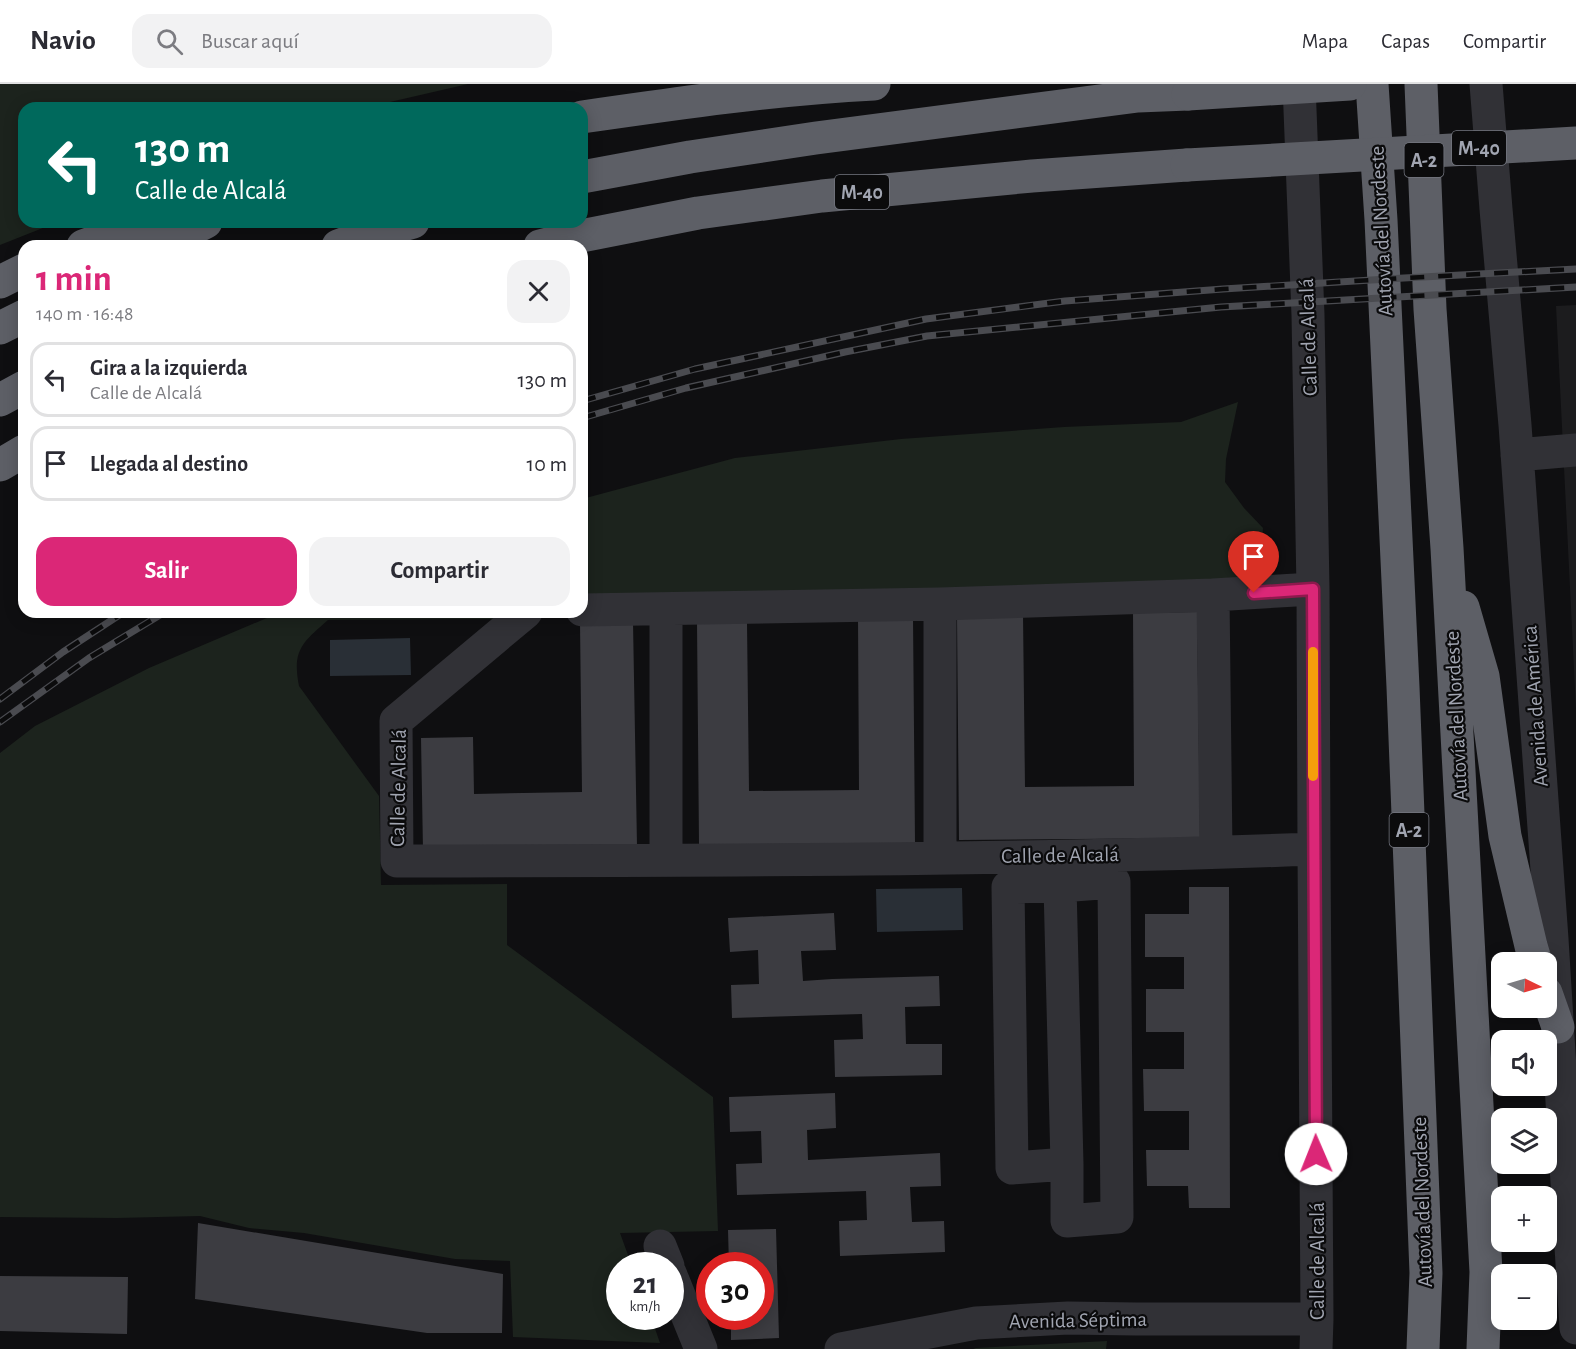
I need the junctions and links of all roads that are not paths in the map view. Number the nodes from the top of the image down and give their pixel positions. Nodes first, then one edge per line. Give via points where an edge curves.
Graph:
1 (874, 84) edge
2 (1061, 84) edge
3 (1299, 84) edge
4 (1350, 84) edge
5 (1372, 84) edge
6 (1421, 84) edge
7 (1486, 84) edge
8 (1138, 96) junction
9 (588, 116) edge
10 (1576, 142) edge
11 (588, 176) edge
12 (130, 228) edge
13 (194, 228) edge
14 (393, 228) edge
15 (99, 240) edge
16 (171, 240) edge
17 (355, 240) edge
18 (561, 240) edge
19 (18, 273) edge
20 (0, 282) edge
21 (18, 319) edge
22 (0, 328) edge
23 (18, 390) edge
24 (0, 400) edge
25 (1576, 450) edge
26 (18, 454) edge
27 (1517, 454) junction
28 (0, 465) edge
29 (1447, 548) junction
30 (1313, 589) junction
31 (1213, 595) junction
32 (940, 604) junction
33 (666, 609) junction
34 (588, 610) edge
35 (519, 618) edge
36 (1314, 849) junction
37 (1216, 852) junction
38 (940, 858) junction
39 (666, 860) junction
40 (1060, 886) junction
41 (1533, 952) edge
42 (1555, 1018) edge
43 (1558, 1027) junction
44 (1569, 1082) edge
45 (1570, 1118) edge
46 (1067, 1164) junction
47 (684, 1308) edge
48 (1576, 1328) edge
49 (1317, 1334) edge
50 (700, 1349) edge
51 (841, 1349) edge
52 (1423, 1349) edge
53 (1483, 1349) edge

1 - 9 highway via 812,87
2 - 8 highway
3 - 30 street, Calle de Alcalá
4 - 8 highway, bridge
5 - 52 highway, Autovía del Nordeste / A-2 via 1382,220 1403,687 1426,1273
6 - 29 highway, Autovía del Nordeste / A-2 via 1430,309
7 - 27 street, Avenida de América
8 - 11 highway via 804,140
10 - 18 highway, M-40, bridge via 1032,176 822,196 698,213
12 - 15 highway
13 - 16 highway
14 - 17 highway
19 - 20 highway
21 - 22 highway
23 - 24 highway
25 - 27 street
26 - 28 highway
27 - 43 street, Avenida de América
29 - 41 highway via 1483,676 1505,836
29 - 53 highway, Autovía del Nordeste / A-2 via 1486,1272
30 - 31 street
30 - 36 street, Calle de Alcalá
31 - 32 street
31 - 37 street
32 - 33 street
32 - 38 street
33 - 34 street
33 - 39 street
35 - 39 street, Calle de Alcalá via 396,721 397,861
36 - 37 street, Calle de Alcalá
36 - 49 street, Calle de Alcalá
37 - 38 street, Calle de Alcalá
38 - 39 street, Calle de Alcalá
40 - 46 street
40 - 46 street via 1008,887 1012,1168
40 - 46 street via 1114,882 1117,1217 1067,1221
42 - 43 highway
43 - 44 street, Avenida de América
44 - 45 street, Avenida de América
45 - 48 street, Avenida de América
47 - 50 street
49 - 51 street, Avenida Séptima via 1068,1318 976,1323

